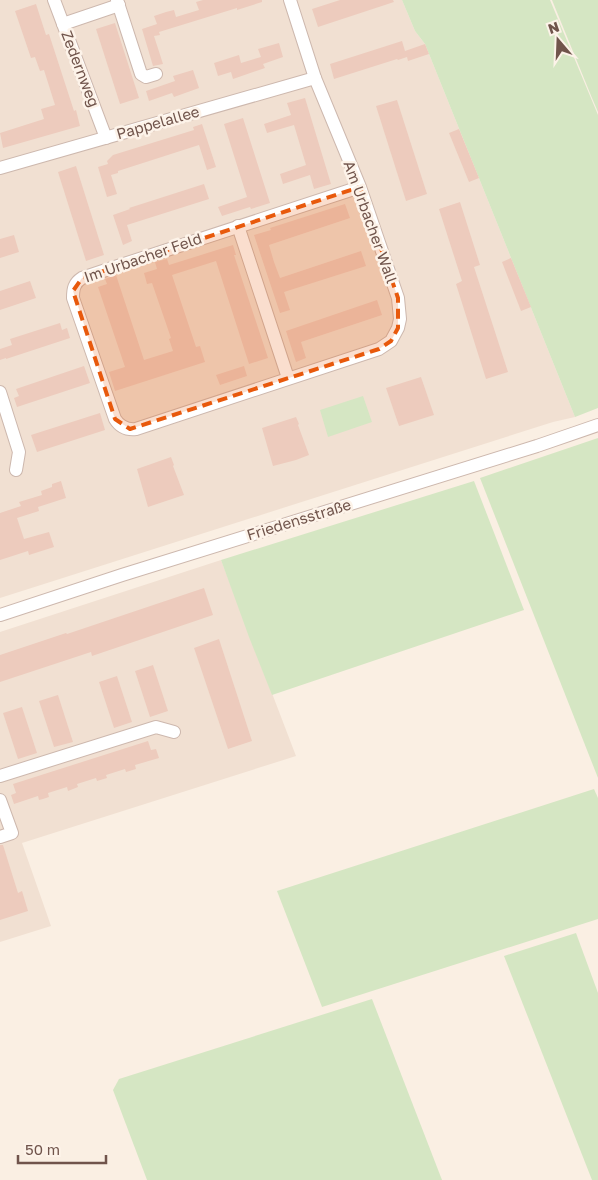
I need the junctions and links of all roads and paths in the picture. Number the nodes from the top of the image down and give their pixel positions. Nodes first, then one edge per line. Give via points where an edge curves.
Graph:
1 (54, 0) edge
2 (290, 0) edge
3 (118, 3) edge
4 (63, 24) junction
5 (156, 74) dead end
6 (315, 78) junction
7 (106, 138) junction
8 (0, 168) edge
9 (360, 187) junction
10 (238, 226) junction
11 (288, 378) junction
12 (0, 392) edge
13 (598, 425) edge
14 (123, 427) joint
15 (16, 470) dead end
16 (0, 615) edge
17 (174, 732) dead end
18 (0, 776) edge
19 (0, 800) edge
20 (6, 835) edge

1 - 4 street, Zedernweg
2 - 6 street, Am Urbacher Wall
3 - 4 street
3 - 5 street via 141,74 146,77
4 - 7 street, Zedernweg
6 - 7 street, Pappelallee
6 - 9 street, Am Urbacher Wall
7 - 8 street, Pappelallee
9 - 10 street, Im Urbacher Feld
9 - 11 street, Am Urbacher Wall via 398,298 398,328 391,341 379,349
10 - 11 street
10 - 14 street, Im Urbacher Feld via 82,278 74,286 75,304 115,419
11 - 14 street, Am Urbacher Wall via 136,429
12 - 15 street via 19,452
13 - 16 street, Friedensstraße
17 - 18 street via 156,727
19 - 20 street

